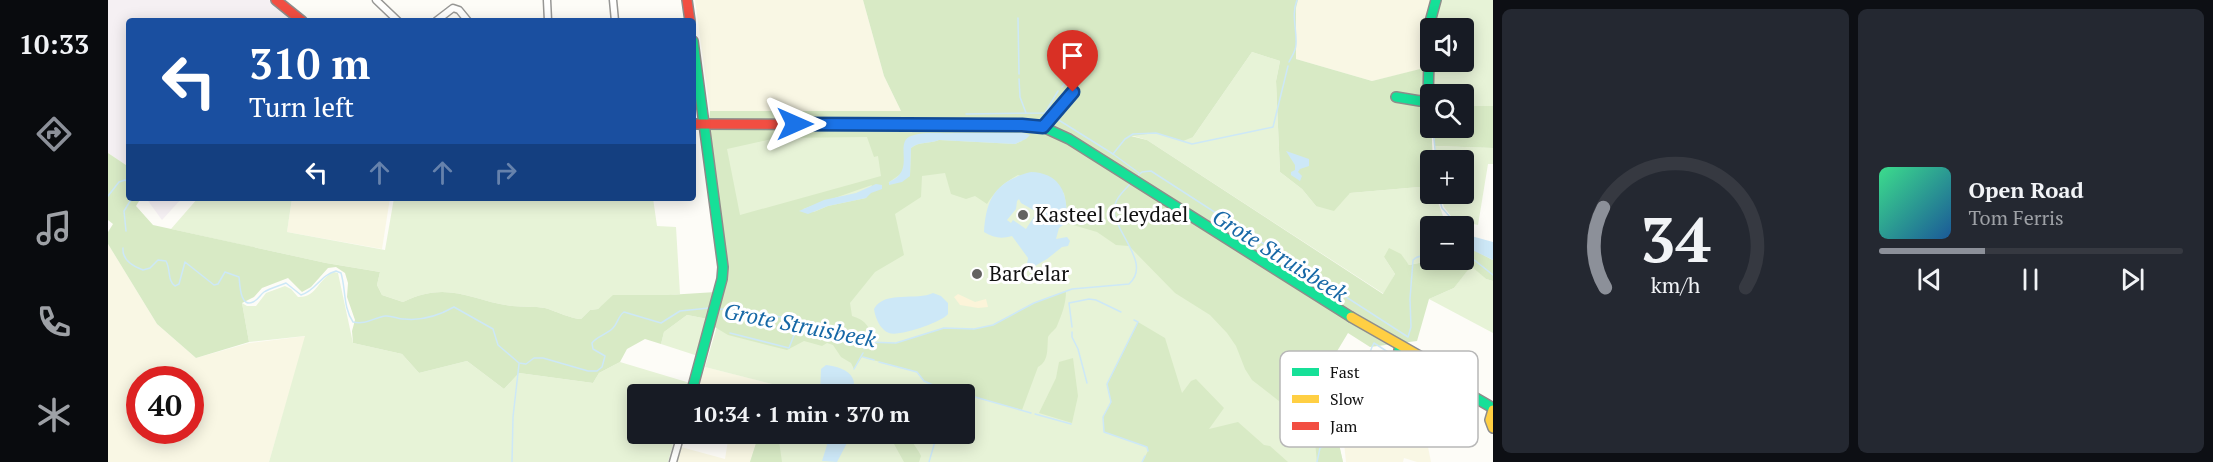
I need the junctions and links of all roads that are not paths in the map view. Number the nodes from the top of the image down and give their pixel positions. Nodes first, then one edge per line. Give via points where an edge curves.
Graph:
1 (276, 0) edge
2 (547, 0) edge
3 (613, 0) edge
4 (687, 0) edge
5 (1436, 0) edge
6 (378, 1) edge
7 (298, 18) edge
8 (395, 18) edge
9 (440, 18) edge
10 (465, 18) edge
11 (548, 18) edge
12 (615, 18) edge
13 (690, 18) edge
14 (696, 64) edge
15 (1073, 92) dead end
16 (1396, 97) dead end
17 (696, 124) edge
18 (704, 124) junction
19 (1043, 127) junction
20 (1400, 351) edge
21 (694, 384) edge
22 (1478, 399) edge
23 (1493, 409) edge
24 (1493, 428) edge
25 (678, 444) edge
26 (673, 462) edge

1 - 7 street
2 - 11 street
3 - 12 street
4 - 13 street
5 - 16 street via 1430,22 1428,98 1420,101
6 - 8 street
9 - 10 street via 453,8
14 - 18 street
15 - 19 street
17 - 18 street
18 - 19 street
18 - 21 street via 723,267
19 - 20 street via 1069,139
22 - 23 street
23 - 24 street
25 - 26 street

